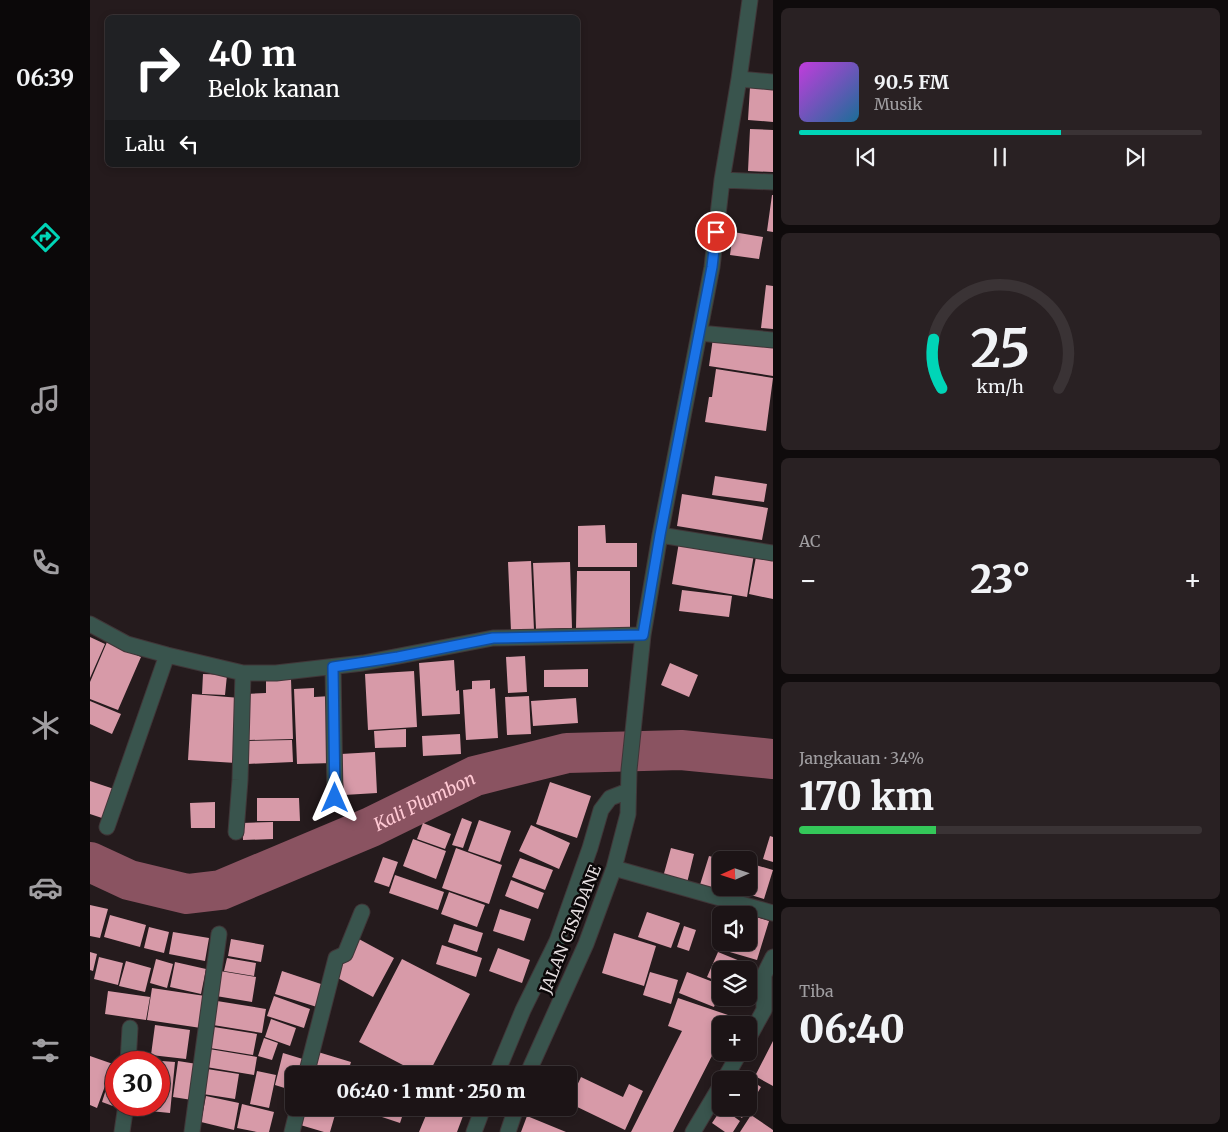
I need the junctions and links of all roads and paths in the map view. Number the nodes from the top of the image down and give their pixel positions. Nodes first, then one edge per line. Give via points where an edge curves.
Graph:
1 (750, 0) edge
2 (739, 79) junction
3 (773, 82) edge
4 (722, 180) junction
5 (773, 182) edge
6 (699, 333) junction
7 (773, 340) edge
8 (660, 535) junction
9 (773, 553) edge
10 (90, 624) edge
11 (643, 635) junction
12 (168, 656) junction
13 (333, 667) junction
14 (243, 673) junction
15 (628, 792) junction
16 (335, 798) dead end
17 (107, 827) dead end
18 (236, 832) dead end
19 (614, 868) junction
20 (362, 912) dead end
21 (773, 913) edge
22 (219, 934) dead end
23 (773, 957) edge
24 (769, 1008) edge
25 (757, 1025) edge
26 (130, 1028) dead end
27 (129, 1051) edge
28 (308, 1066) edge
29 (500, 1066) edge
30 (531, 1066) edge
31 (712, 1100) edge
32 (124, 1116) edge
33 (296, 1116) edge
34 (480, 1116) edge
35 (513, 1116) edge
36 (122, 1132) edge
37 (192, 1132) edge
38 (292, 1132) edge
39 (474, 1132) edge
40 (508, 1132) edge
41 (693, 1132) edge

1 - 2 street, JALAN CISADANE
2 - 3 street
2 - 4 street, JALAN CISADANE
4 - 5 street
4 - 6 street, JALAN CISADANE via 712,267
6 - 7 street
6 - 8 street, JALAN CISADANE
8 - 9 street
8 - 11 street, JALAN CISADANE
10 - 12 street via 127,644
11 - 13 street via 493,638
11 - 15 street, JALAN CISADANE
12 - 14 street
12 - 17 street
13 - 14 street
13 - 16 street
14 - 18 street
15 - 19 street, JALAN CISADANE via 628,814
15 - 29 street via 610,798 601,810 557,941
19 - 21 street
19 - 30 street, JALAN CISADANE via 586,944
20 - 28 street via 344,954 336,958
22 - 37 street
23 - 24 street via 764,975
24 - 25 street
26 - 27 street
31 - 41 street
32 - 36 street
33 - 38 street
34 - 39 street
35 - 40 street

